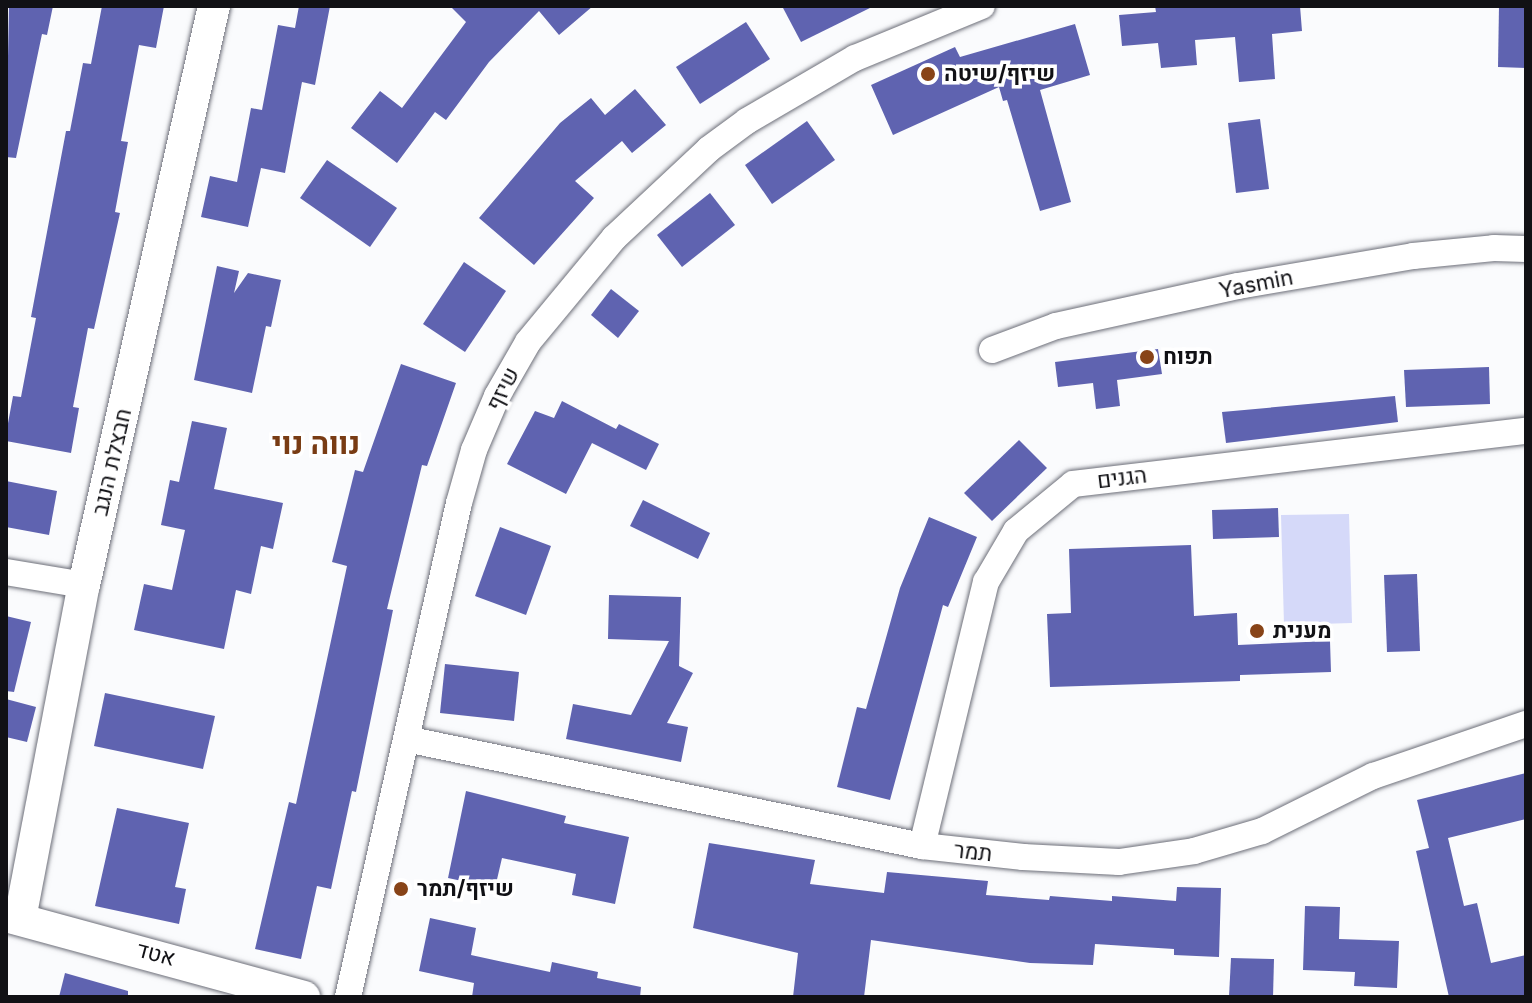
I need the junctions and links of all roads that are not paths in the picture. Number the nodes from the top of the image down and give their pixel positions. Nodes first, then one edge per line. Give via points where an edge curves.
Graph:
1 (214, 6) edge
2 (982, 6) edge
3 (1526, 249) edge
4 (992, 350) dead end
5 (1526, 431) edge
6 (6, 572) edge
7 (84, 585) junction
8 (1526, 724) edge
9 (406, 739) junction
10 (922, 846) junction
11 (13, 917) edge
12 (304, 997) edge
13 (348, 997) edge

1 - 7 street, חבצלת הנגב
2 - 9 street, שיזף via 855,58 747,121 709,149 614,238 559,300 497,396 474,450
3 - 4 street, Yasmin via 1413,256 1238,286 1056,326
5 - 10 street, הגנים via 1073,484 1016,531 986,582
6 - 7 street
7 - 11 street, חבצלת הנגב
8 - 10 street, תמר via 1373,776 1262,831 1194,851 1119,862
9 - 10 street, תמר
9 - 13 street, שיזף
11 - 12 street, אטד

